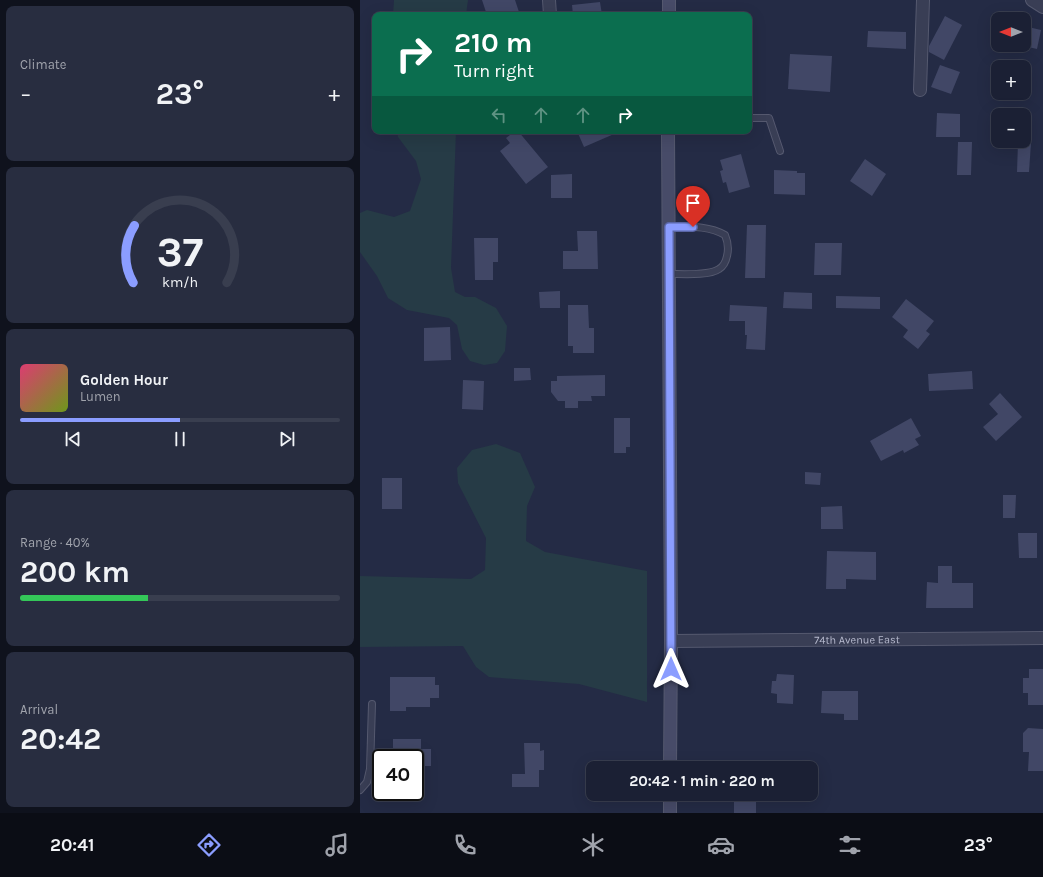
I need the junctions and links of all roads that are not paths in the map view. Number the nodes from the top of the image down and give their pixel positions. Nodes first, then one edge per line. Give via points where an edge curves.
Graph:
1 (549, 0) edge
2 (669, 0) edge
3 (923, 0) edge
4 (1032, 0) edge
5 (1043, 7) edge
6 (550, 12) edge
7 (669, 12) edge
8 (920, 90) dead end
9 (752, 118) edge
10 (668, 134) edge
11 (780, 151) dead end
12 (669, 227) junction
13 (670, 274) junction
14 (1043, 638) edge
15 (671, 641) junction
16 (372, 704) dead end
17 (670, 761) edge
18 (360, 790) edge
19 (670, 801) edge
20 (670, 813) edge

1 - 6 street
2 - 7 street
3 - 8 street
4 - 5 street
9 - 11 lane via 769,118
10 - 12 street
12 - 13 street
12 - 13 lane via 718,231 725,235 728,243 725,262 720,269 701,274
13 - 15 street
14 - 15 street, 74th Avenue East
15 - 17 street
16 - 18 lane via 370,769 367,782
19 - 20 street

